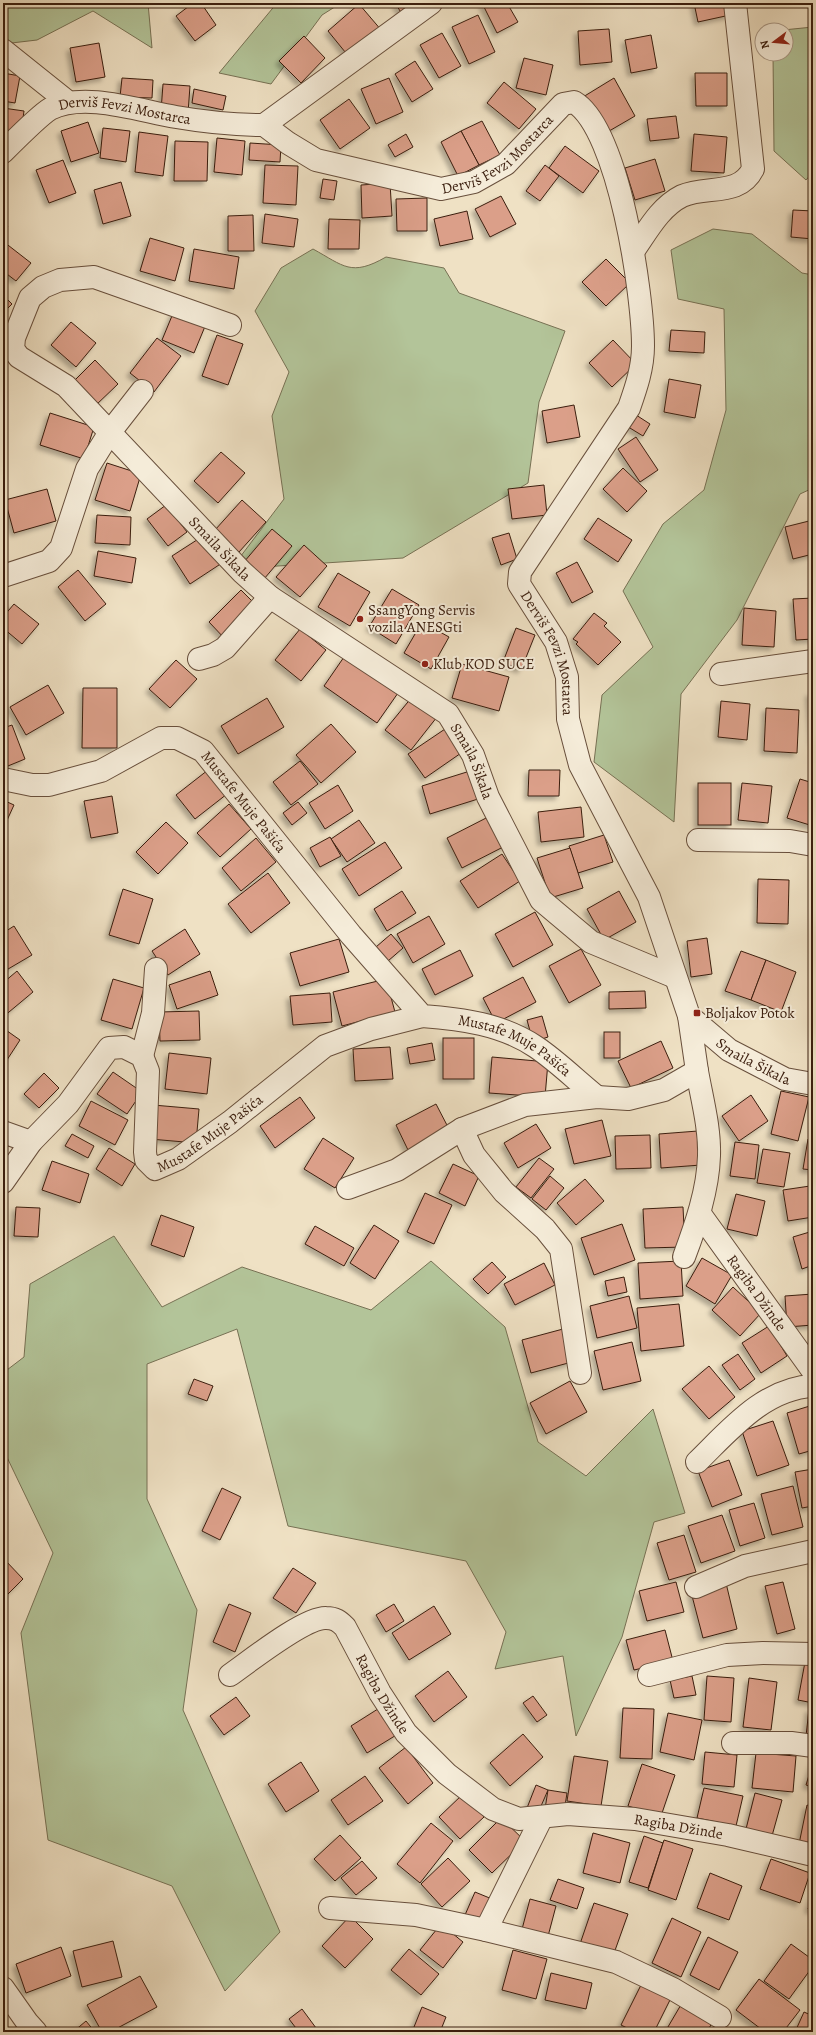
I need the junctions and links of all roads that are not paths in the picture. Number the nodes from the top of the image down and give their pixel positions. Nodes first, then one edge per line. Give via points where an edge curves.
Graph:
1 (431, 3) edge
2 (736, 3) edge
3 (3, 50) edge
4 (68, 102) junction
5 (264, 125) junction
6 (3, 152) edge
7 (634, 250) junction
8 (230, 325) dead end
9 (142, 391) dead end
10 (110, 432) junction
11 (3, 576) edge
12 (270, 597) junction
13 (199, 659) dead end
14 (813, 661) edge
15 (721, 674) dead end
16 (3, 779) edge
17 (698, 840) dead end
18 (813, 845) edge
19 (156, 969) dead end
20 (675, 977) junction
21 (422, 1016) junction
22 (689, 1016) junction
23 (142, 1056) junction
24 (697, 1071) junction
25 (813, 1084) edge
26 (597, 1098) junction
27 (462, 1129) junction
28 (3, 1132) edge
29 (31, 1142) junction
30 (3, 1182) edge
31 (348, 1188) dead end
32 (700, 1214) junction
33 (684, 1257) dead end
34 (813, 1371) edge
35 (580, 1374) dead end
36 (813, 1386) edge
37 (696, 1462) dead end
38 (813, 1550) edge
39 (696, 1587) dead end
40 (813, 1654) edge
41 (230, 1675) dead end
42 (649, 1675) dead end
43 (733, 1743) dead end
44 (813, 1746) edge
45 (542, 1817) junction
46 (813, 1855) edge
47 (330, 1908) dead end
48 (486, 1930) junction
49 (3, 1988) edge
50 (720, 2017) dead end
51 (36, 2032) edge

1 - 5 street
2 - 7 street via 753,169 748,179 740,185 683,195 664,208
3 - 4 street
4 - 5 street, Derviš Fevzi Mostarca via 92,102 238,125
4 - 6 street, Derviš Fevzi Mostarca via 50,109
5 - 7 street, Derviš Fevzi Mostarca via 316,160 441,189 474,182 506,164 563,104 574,102 584,108 610,157
7 - 20 street, Derviš Fevzi Mostarca via 643,347 639,379 629,408 520,572 519,584 556,642 567,677 568,719 580,765 649,897
8 - 10 street, Smaila Šikala via 94,277 60,280 43,287 30,298 14,338 13,349 19,357 66,386
9 - 10 street
10 - 11 street via 87,468 61,548 49,562
10 - 12 street, Smaila Šikala via 242,572
12 - 13 street via 225,648
12 - 20 street, Smaila Šikala via 448,714 473,756 488,797 541,900 591,942
14 - 15 street
16 - 21 street, Mustafe Muje Pašića via 32,785 56,783 101,771 161,738 177,738 203,752 351,935
17 - 18 street via 790,841
19 - 23 street via 152,1013
20 - 22 street, Smaila Šikala
21 - 23 street, Mustafe Muje Pašića via 372,1029 325,1046 230,1122 178,1159 155,1169 146,1160 145,1152 148,1070
21 - 26 street, Mustafe Muje Pašića via 480,1022 536,1046
22 - 24 street
22 - 25 street, Smaila Šikala via 729,1050 785,1079
23 - 29 street via 124,1047 109,1048 68,1104
24 - 26 street, Mustafe Muje Pašića via 664,1090 628,1099
24 - 32 street via 706,1119 709,1156
26 - 27 street, Mustafe Muje Pašića via 525,1105
27 - 31 street, Mustafe Muje Pašića via 397,1170
27 - 35 street via 474,1155 504,1192 545,1229 561,1249
28 - 29 street
29 - 30 street
32 - 33 street
32 - 34 street, Ragiba Džinde
36 - 37 street via 802,1386 781,1393 753,1410
38 - 39 street via 745,1566
40 - 42 street via 727,1655
41 - 45 street, Ragiba Džinde via 309,1621 338,1619 406,1733 447,1774 493,1809 519,1819
43 - 44 street via 791,1742
45 - 46 street, Ragiba Džinde via 568,1814 635,1819 728,1835
45 - 48 street
47 - 48 street via 416,1916
48 - 50 street via 616,1962 673,1989
49 - 51 street

